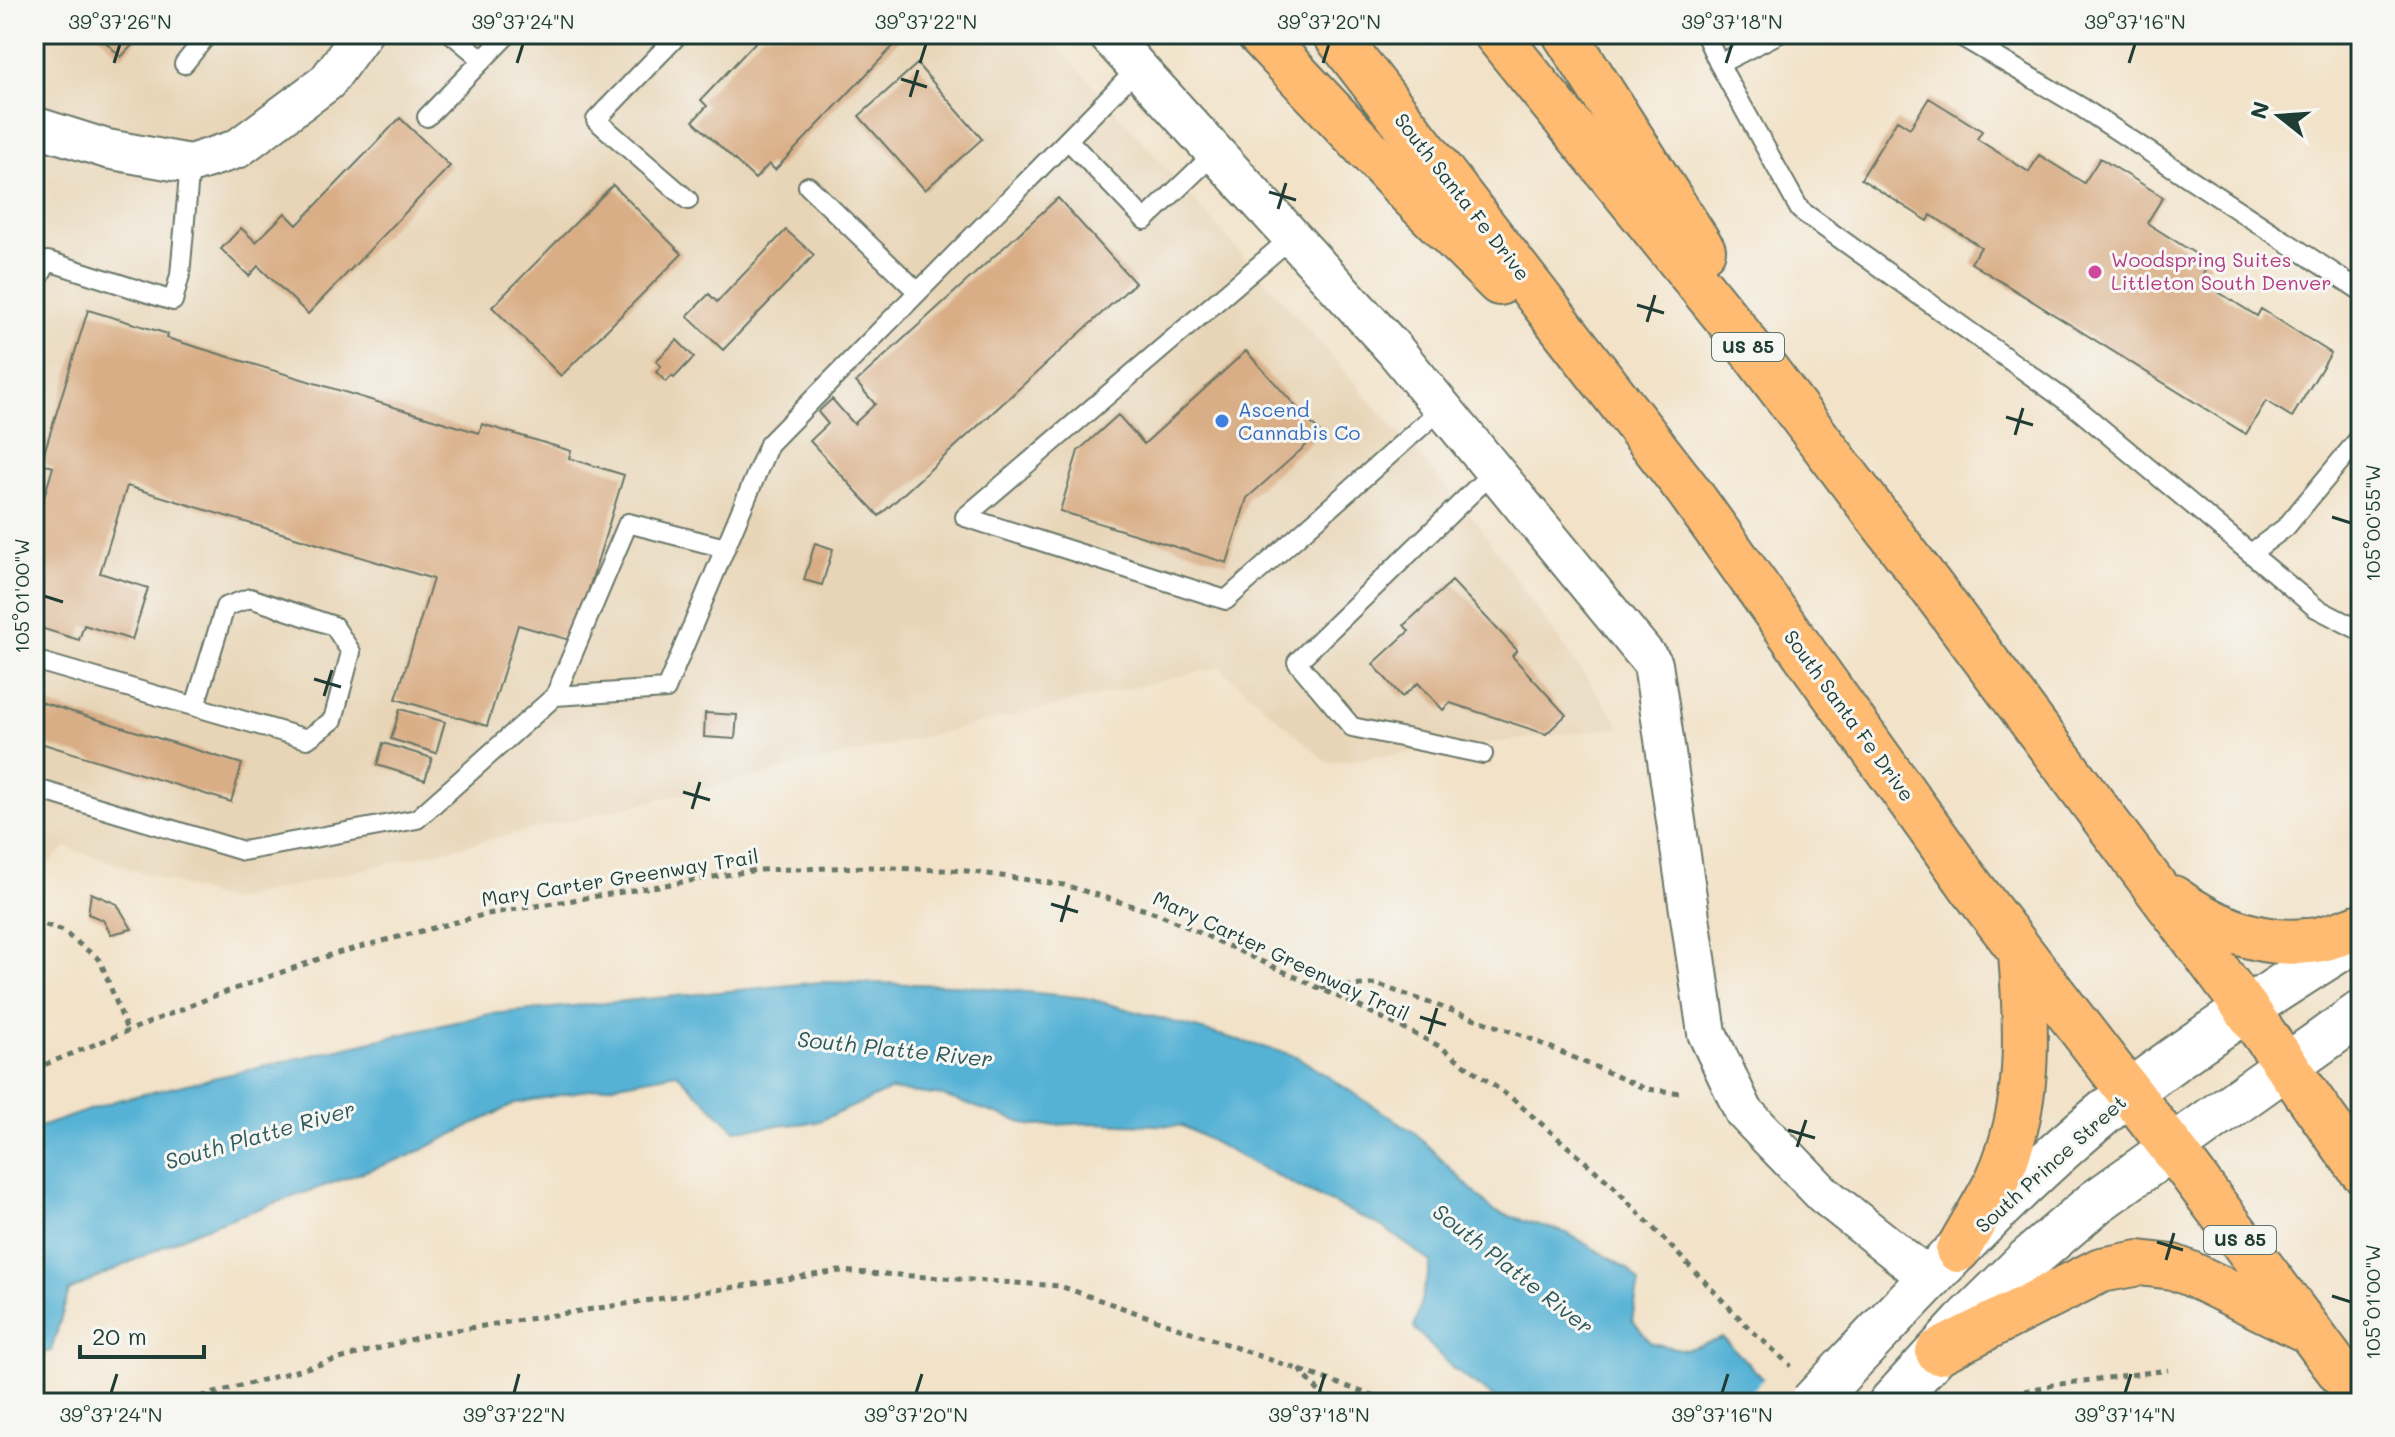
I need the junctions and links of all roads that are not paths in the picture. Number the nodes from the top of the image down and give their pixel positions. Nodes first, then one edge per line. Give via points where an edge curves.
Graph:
1 (208, 34) edge
2 (362, 34) edge
3 (452, 34) edge
4 (508, 34) edge
5 (679, 34) edge
6 (1107, 34) edge
7 (1259, 34) edge
8 (1335, 34) edge
9 (1496, 34) edge
10 (1565, 34) edge
11 (1705, 34) edge
12 (1778, 34) edge
13 (1957, 34) edge
14 (482, 59) junction
15 (184, 64) dead end
16 (1719, 64) junction
17 (1138, 68) junction
18 (427, 117) dead end
19 (34, 126) edge
20 (1068, 140) junction
21 (1215, 153) junction
22 (190, 164) junction
23 (808, 186) dead end
24 (688, 200) dead end
25 (1292, 237) junction
26 (34, 287) edge
27 (2361, 291) edge
28 (918, 292) junction
29 (1442, 408) junction
30 (2361, 436) edge
31 (1494, 471) junction
32 (1687, 489) junction
33 (725, 548) junction
34 (2251, 553) junction
35 (2361, 631) edge
36 (34, 660) edge
37 (1992, 666) junction
38 (555, 696) junction
39 (195, 706) junction
40 (1483, 754) dead end
41 (34, 788) edge
42 (2152, 882) junction
43 (2361, 926) edge
44 (2361, 936) edge
45 (2021, 953) junction
46 (2247, 1010) junction
47 (2361, 1013) edge
48 (2286, 1065) junction
49 (2130, 1092) junction
50 (2173, 1149) junction
51 (2361, 1170) edge
52 (1944, 1264) junction
53 (2308, 1331) junction
54 (1938, 1352) junction
55 (1804, 1387) edge
56 (2361, 1400) edge
57 (1892, 1402) edge

1 - 15 lane
2 - 22 street via 327,82 237,149
3 - 14 lane
4 - 14 lane
5 - 24 lane via 596,120
6 - 17 street
7 - 32 highway
8 - 32 highway, South Santa Fe Drive / US 85
9 - 37 highway, US 85 via 1732,325
10 - 37 highway via 1723,282
11 - 16 lane
12 - 16 lane
13 - 27 lane via 2081,107
14 - 18 lane
16 - 34 lane via 1800,210 2079,410
17 - 20 lane
17 - 21 street
19 - 22 street via 107,149
20 - 21 lane via 1145,220
20 - 28 lane
21 - 25 street
22 - 26 lane via 173,301 48,261
23 - 28 lane
25 - 29 street
25 - 29 lane via 965,517 1226,600
28 - 33 lane via 769,444
29 - 31 street
30 - 34 lane via 2286,527
31 - 40 lane via 1297,662 1352,727
31 - 52 street via 1653,664 1707,1033 1744,1112 1823,1194
32 - 45 highway, South Santa Fe Drive / US 85
33 - 38 lane via 666,689
33 - 38 lane via 628,523
34 - 35 lane via 2316,608
36 - 39 lane
37 - 42 highway, US 85
38 - 41 lane via 417,819 243,851
39 - 39 lane via 307,739 333,720 351,652 334,626 250,598 225,607
42 - 43 highway via 2211,922 2257,938 2308,941
42 - 46 highway, US 85
44 - 46 street, South Prince Street
45 - 49 highway, South Santa Fe Drive / US 85
45 - 52 highway via 2027,1047 2021,1106 1997,1181
46 - 48 highway, US 85
46 - 49 street, South Prince Street
47 - 48 street
48 - 50 street
48 - 51 highway, US 85
49 - 50 highway, South Santa Fe Drive / US 85
49 - 52 street, South Prince Street via 2044,1165
50 - 53 highway, South Santa Fe Drive / US 85
50 - 54 street via 2096,1202 2028,1260
52 - 55 street, South Prince Street, bridge via 1850,1362
53 - 54 highway via 2191,1274 2139,1263 2090,1275
53 - 56 highway, South Santa Fe Drive / US 85
54 - 57 street

